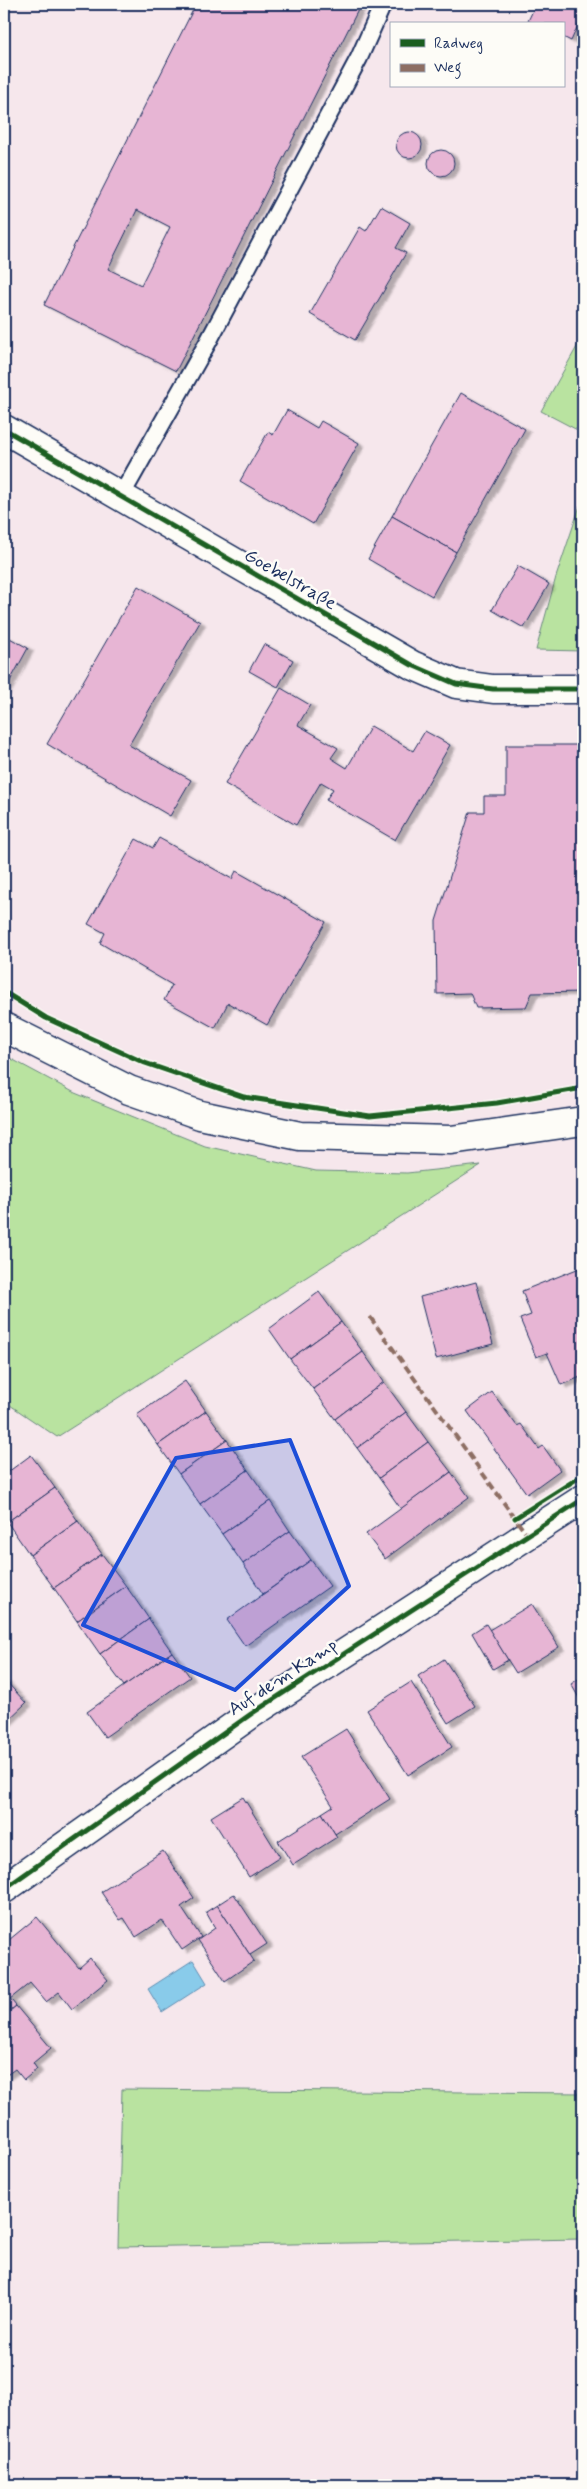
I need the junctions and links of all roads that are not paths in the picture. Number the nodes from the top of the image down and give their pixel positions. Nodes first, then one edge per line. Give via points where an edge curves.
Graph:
1 (383, 4) edge
2 (4, 429) edge
3 (121, 496) junction
4 (583, 689) edge
5 (4, 1027) edge
6 (583, 1121) edge
7 (583, 1499) edge
8 (4, 1889) edge

1 - 3 lane via 310,152
2 - 3 street, Goebelstraße
3 - 4 street, Goebelstraße via 412,665 456,684 493,689
5 - 6 street via 138,1093 200,1115 300,1136 451,1140
7 - 8 street, Auf dem Kamp via 251,1714

